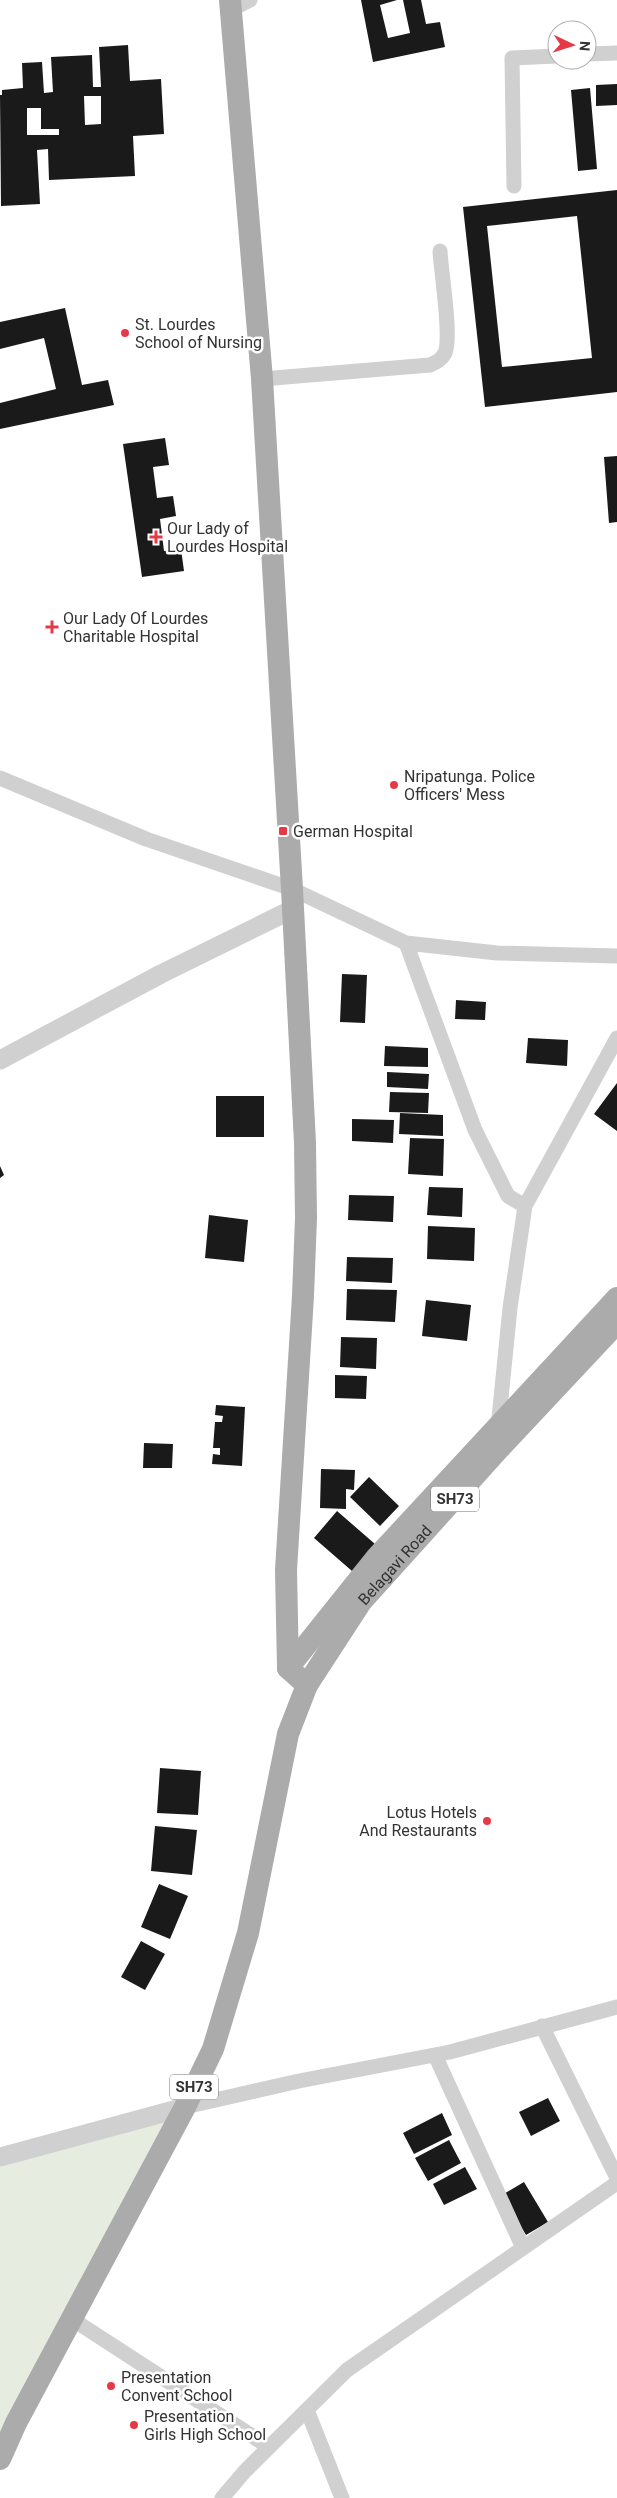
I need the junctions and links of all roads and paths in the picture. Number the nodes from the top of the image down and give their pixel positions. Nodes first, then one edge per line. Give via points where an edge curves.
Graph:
1 (250, 0) edge
2 (230, 5) edge
3 (617, 53) edge
4 (597, 54) edge
5 (547, 56) edge
6 (514, 186) dead end
7 (440, 251) dead end
8 (262, 379) junction
9 (0, 778) edge
10 (293, 899) junction
11 (406, 943) junction
12 (617, 956) edge
13 (617, 1038) edge
14 (0, 1060) edge
15 (525, 1206) junction
16 (617, 1298) edge
17 (617, 1323) edge
18 (498, 1428) junction
19 (288, 1668) junction
20 (307, 1685) junction
21 (617, 2007) edge
22 (542, 2026) junction
23 (435, 2055) junction
24 (185, 2106) junction
25 (0, 2157) edge
26 (617, 2178) edge
27 (617, 2183) edge
28 (523, 2248) junction
29 (72, 2319) junction
30 (307, 2410) junction
31 (269, 2447) junction
32 (0, 2459) edge
33 (222, 2498) edge
34 (342, 2498) edge

1 - 2 street
2 - 8 main road
3 - 4 street
5 - 6 street via 512,58
7 - 8 street via 447,336 446,352 440,360 430,365
8 - 10 main road
9 - 10 street
10 - 11 street
10 - 14 street
10 - 19 main road via 306,1218 286,1570
11 - 12 street via 497,953
11 - 15 street via 475,1130 508,1196
13 - 15 street
15 - 18 street via 510,1308
16 - 18 main road
17 - 20 main road, Belagavi Road / SH73 via 361,1602
18 - 19 main road via 376,1558
19 - 20 main road
20 - 24 main road, SH73 via 288,1734 248,1933 213,2050
21 - 22 street
22 - 23 street
22 - 26 street
23 - 24 street
23 - 28 street
24 - 25 street
24 - 29 main road, SH73
27 - 28 street
28 - 30 street via 347,2370
29 - 31 street
29 - 32 main road, SH73
30 - 31 street
30 - 34 street
31 - 33 street

